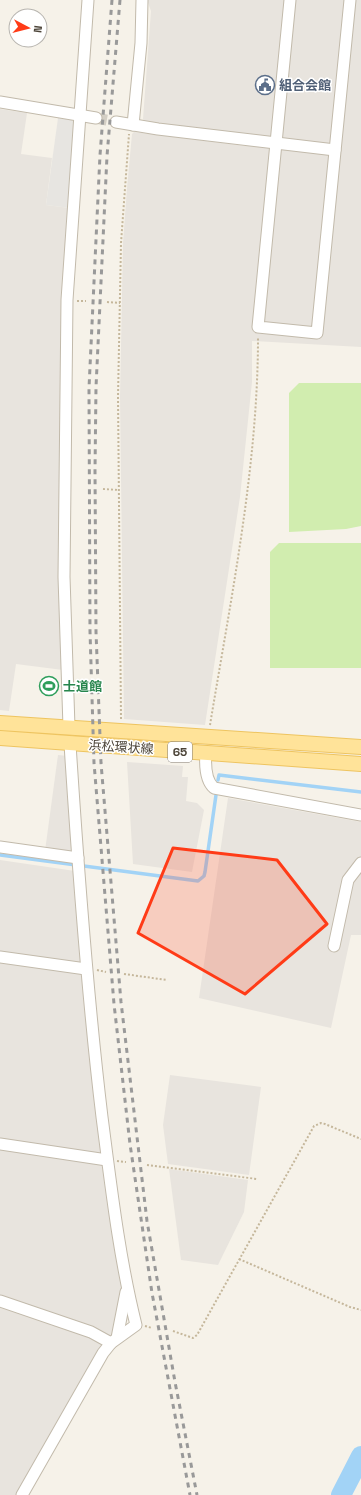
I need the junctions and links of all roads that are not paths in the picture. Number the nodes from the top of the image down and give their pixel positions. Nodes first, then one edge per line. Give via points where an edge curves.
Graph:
1 (88, 0) edge
2 (142, 0) edge
3 (290, 0) edge
4 (350, 0) edge
5 (0, 102) edge
6 (79, 115) junction
7 (96, 118) tunnel mouth
8 (116, 122) tunnel mouth
9 (132, 125) junction
10 (276, 144) junction
11 (335, 150) junction
12 (0, 723) edge
13 (69, 727) junction
14 (193, 735) junction
15 (0, 738) edge
16 (70, 744) junction
17 (361, 747) edge
18 (192, 752) junction
19 (206, 753) junction
20 (361, 764) edge
21 (361, 815) edge
22 (0, 847) edge
23 (78, 863) junction
24 (361, 863) edge
25 (334, 946) dead end
26 (0, 957) edge
27 (86, 969) junction
28 (0, 1144) edge
29 (107, 1160) junction
30 (127, 1288) junction
31 (0, 1301) edge
32 (114, 1340) junction
33 (22, 1495) edge

1 - 6 street
2 - 9 street via 141,43
3 - 10 street
4 - 11 street
5 - 6 street
6 - 7 street
6 - 13 street via 67,300 64,577
8 - 9 street
9 - 10 street
10 - 11 street
10 - 11 street via 258,327 317,333
12 - 13 main road, 浜松環状線 / 65
13 - 14 main road, 浜松環状線 / 65
14 - 17 main road, 浜松環状線 / 65
14 - 18 main road
15 - 16 main road, 浜松環状線 / 65
16 - 18 main road, 浜松環状線 / 65
16 - 23 street
18 - 19 main road, 浜松環状線 / 65
19 - 20 main road, 浜松環状線 / 65
19 - 21 street via 208,780 214,788
22 - 23 street
23 - 27 street
24 - 25 street via 348,880
26 - 27 street
27 - 29 street
28 - 29 street
29 - 30 street
30 - 32 street
30 - 32 street via 136,1325
31 - 32 street
32 - 33 street

